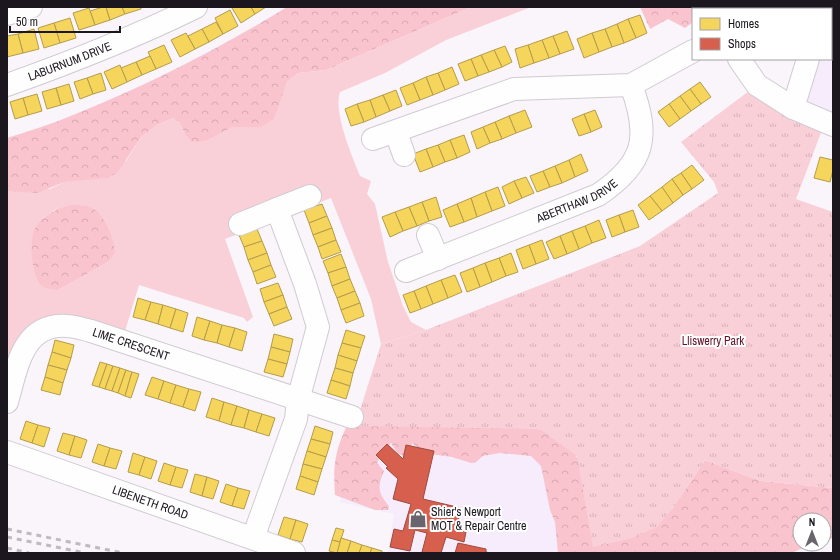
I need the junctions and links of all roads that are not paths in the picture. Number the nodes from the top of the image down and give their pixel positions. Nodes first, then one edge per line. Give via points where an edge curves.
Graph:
1 (31, 7) edge
2 (196, 7) edge
3 (7, 14) edge
4 (692, 52) edge
5 (740, 60) edge
6 (808, 60) edge
7 (7, 85) edge
8 (631, 85) junction
9 (793, 108) junction
10 (833, 125) edge
11 (396, 132) junction
12 (373, 139) dead end
13 (404, 155) dead end
14 (310, 196) dead end
15 (277, 209) junction
16 (240, 224) dead end
17 (428, 235) dead end
18 (438, 259) junction
19 (406, 271) dead end
20 (298, 400) junction
21 (7, 402) edge
22 (352, 417) dead end
23 (7, 452) edge
24 (253, 538) junction
25 (294, 553) edge

1 - 3 street
2 - 7 street, LABURNUM DRIVE via 154,28 79,59
4 - 8 street
5 - 9 street via 757,85
6 - 9 street
8 - 11 street via 514,89
8 - 18 street, ABERTHAW DRIVE via 643,125 642,139 639,152 629,169 616,183 598,195
9 - 10 street
11 - 12 street
11 - 13 street
14 - 15 street
15 - 16 street
15 - 20 street via 305,284 318,328
17 - 18 street
18 - 19 street, ABERTHAW DRIVE
20 - 21 street, LIME CRESCENT via 91,331 67,326 37,331 28,340
20 - 22 street, LIME CRESCENT
20 - 24 street via 296,419
23 - 24 street, LIBENETH ROAD
24 - 25 street, LIBENETH ROAD

